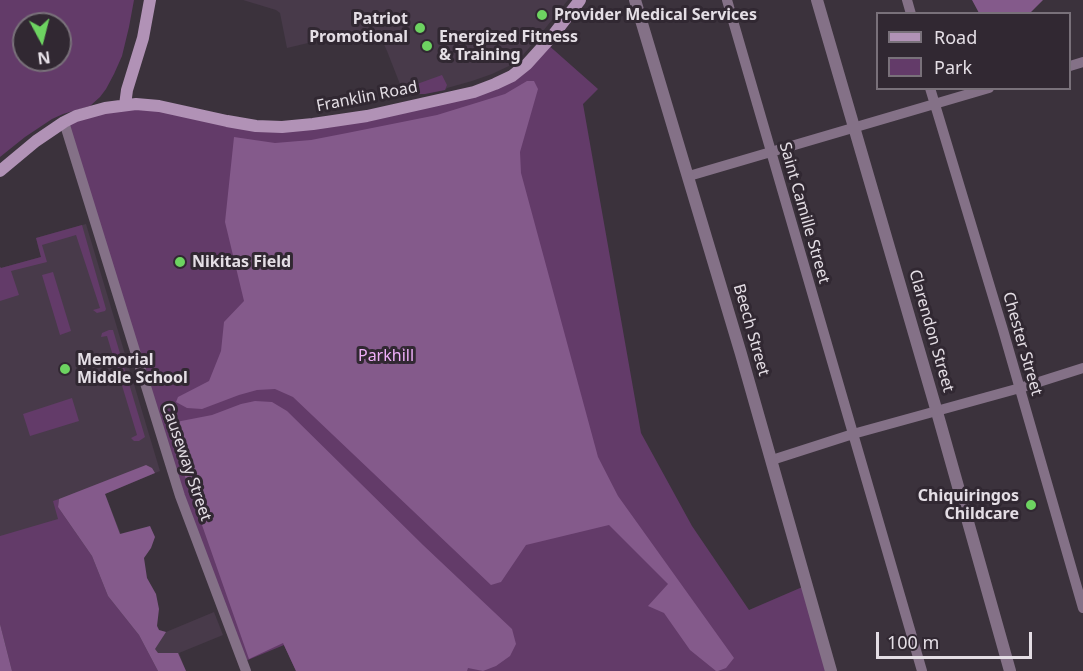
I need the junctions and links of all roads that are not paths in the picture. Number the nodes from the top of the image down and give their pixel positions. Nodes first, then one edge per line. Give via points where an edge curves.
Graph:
1 (150, 0) edge
2 (579, 0) edge
3 (635, 0) edge
4 (727, 0) edge
5 (817, 0) edge
6 (930, 90) edge
7 (982, 90) edge
8 (934, 104) junction
9 (125, 105) junction
10 (64, 122) junction
11 (854, 129) junction
12 (771, 153) junction
13 (0, 171) edge
14 (689, 176) junction
15 (1083, 368) edge
16 (1020, 388) junction
17 (937, 411) junction
18 (853, 434) junction
19 (772, 459) junction
20 (1083, 608) edge
21 (246, 671) edge
22 (831, 671) edge
23 (922, 671) edge
24 (1010, 671) edge

1 - 9 main road
2 - 9 main road, Franklin Road via 540,50 512,76 474,92 440,100 367,116 282,127 256,126 159,106
3 - 14 street, Beech Street
4 - 12 street, Saint Camille Street
5 - 11 street, Clarendon Street
6 - 8 street, Chester Street
7 - 8 street
8 - 11 street
8 - 16 street, Chester Street
9 - 10 main road, Franklin Road
10 - 13 main road, Franklin Road
10 - 21 street, Causeway Street via 169,463
11 - 12 street
11 - 17 street, Clarendon Street
12 - 14 street
12 - 18 street, Saint Camille Street
14 - 19 street, Beech Street
15 - 16 street
16 - 17 street
16 - 20 street, Chester Street
17 - 18 street
17 - 24 street, Clarendon Street
18 - 19 street
18 - 23 street, Saint Camille Street
19 - 22 street, Beech Street

